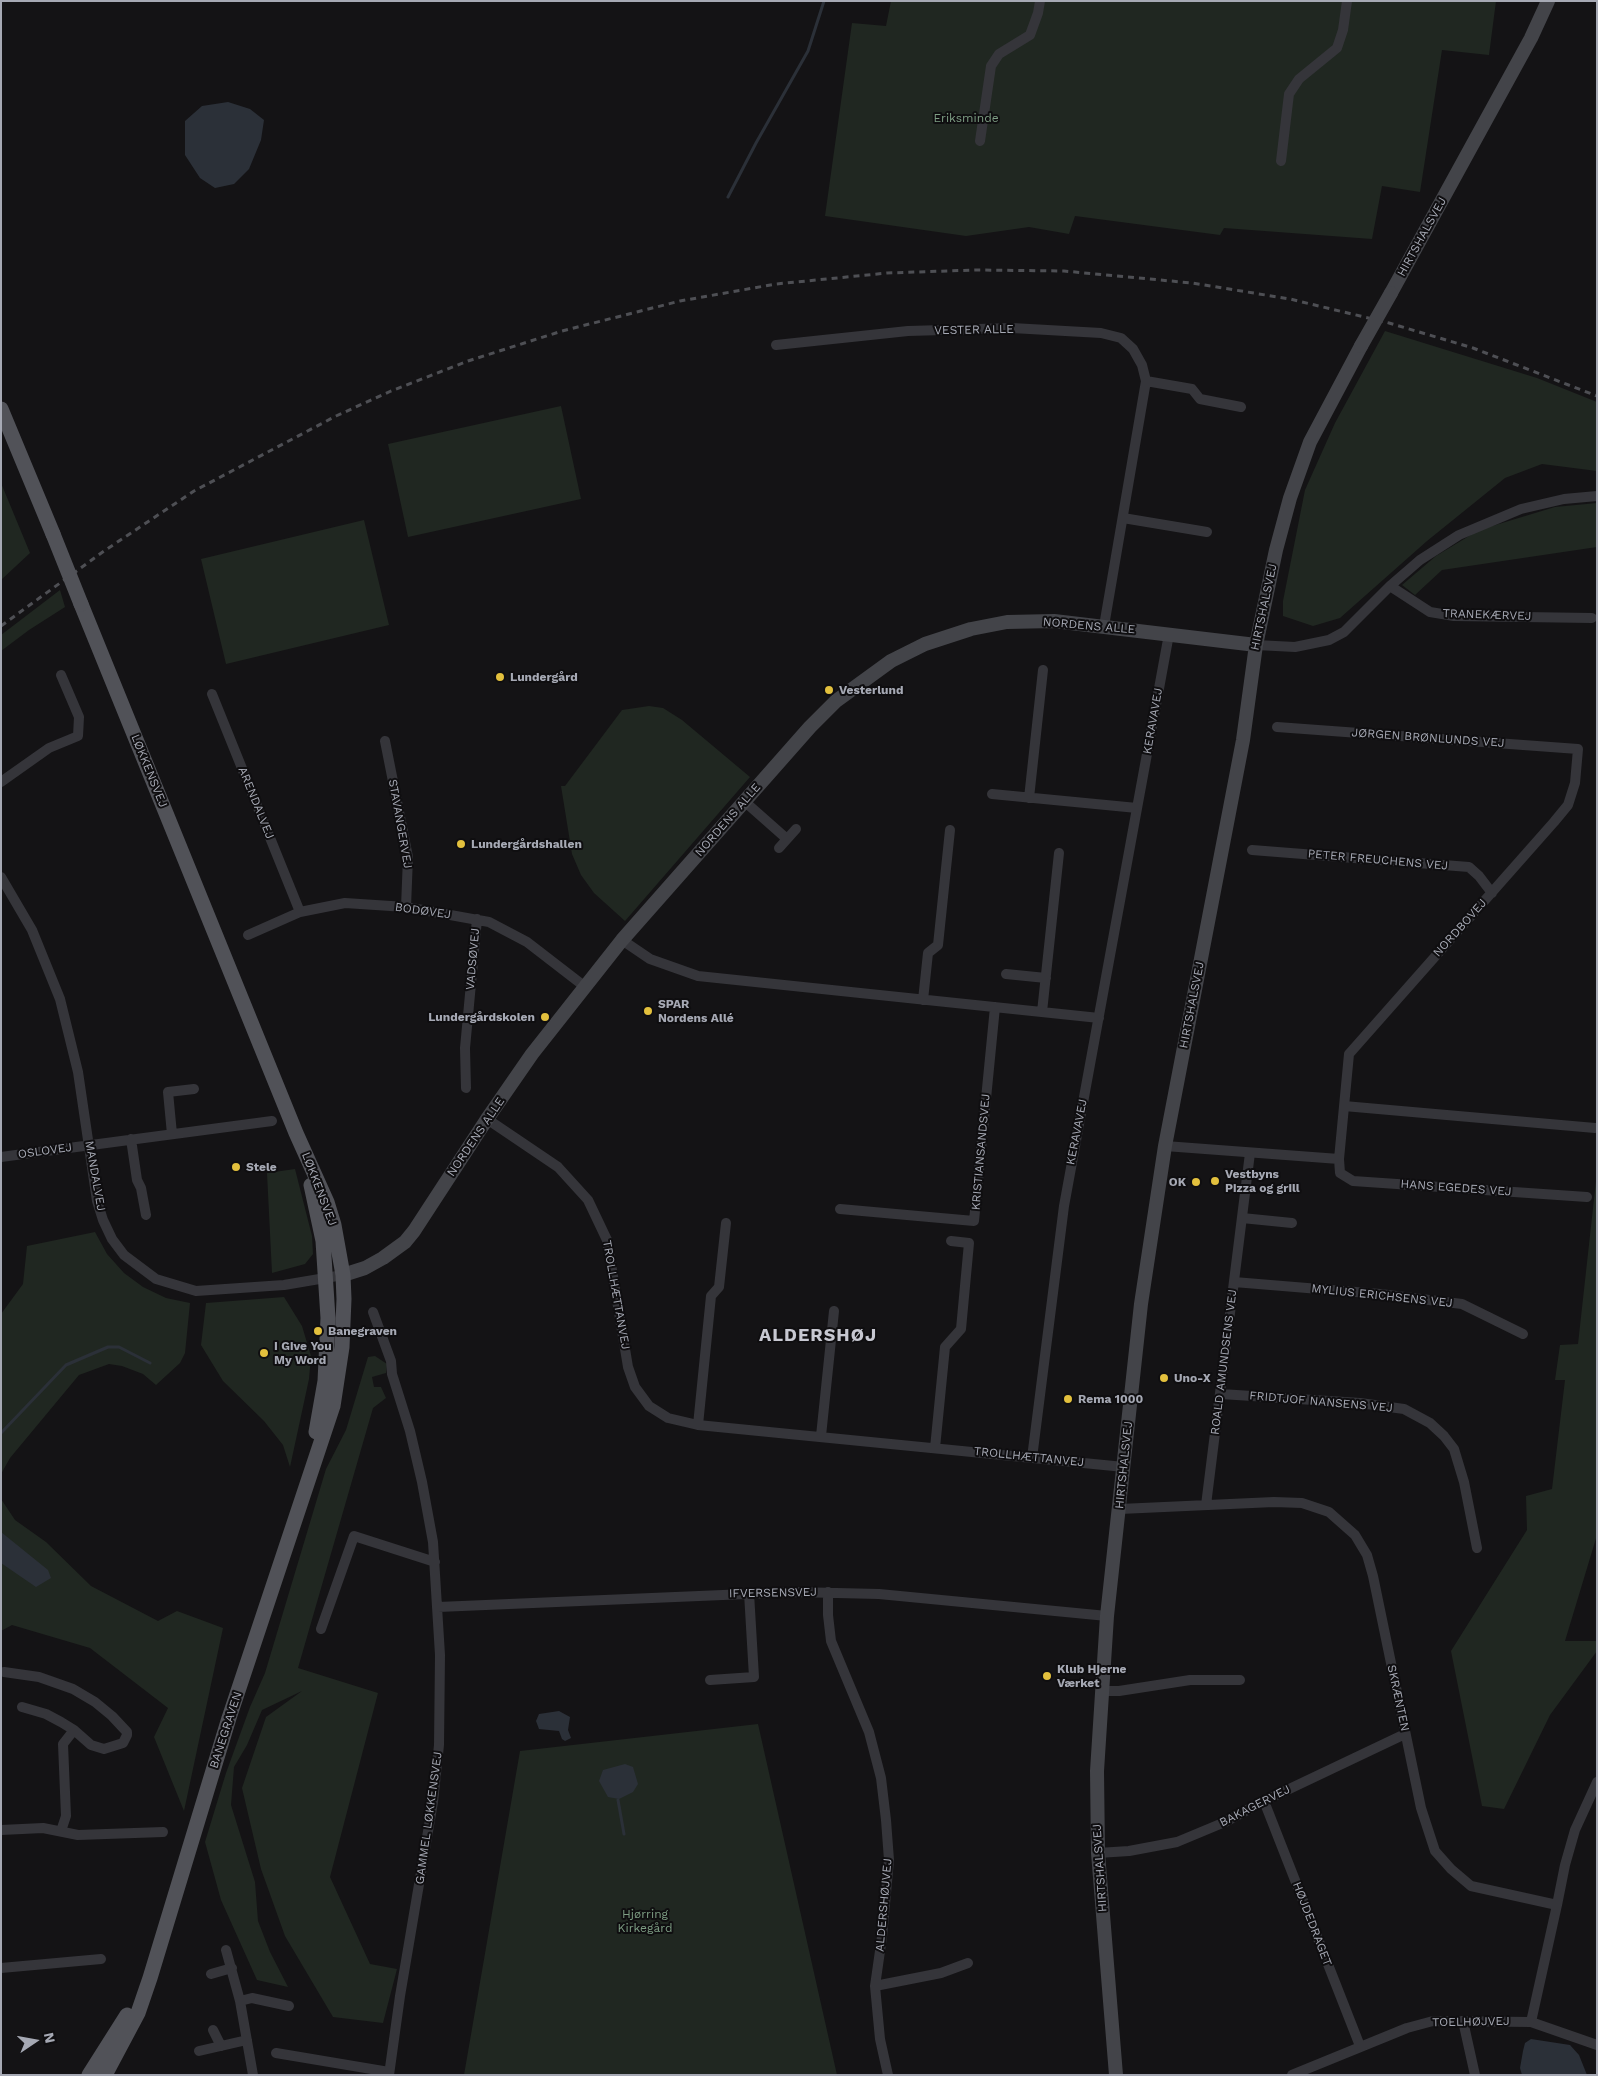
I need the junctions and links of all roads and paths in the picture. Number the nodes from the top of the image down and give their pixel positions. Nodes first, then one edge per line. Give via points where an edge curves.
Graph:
1 (1040, 1) edge
2 (1347, 1) edge
3 (1548, 1) edge
4 (980, 141) dead end
5 (1281, 161) dead end
6 (776, 345) dead end
7 (1146, 381) junction
8 (1241, 407) dead end
9 (1, 409) edge
10 (1597, 496) edge
11 (1123, 518) junction
12 (1207, 532) dead end
13 (1390, 586) junction
14 (1592, 618) dead end
15 (1104, 626) junction
16 (1169, 634) junction
17 (1256, 645) junction
18 (1042, 670) dead end
19 (61, 675) dead end
20 (212, 694) dead end
21 (1277, 727) dead end
22 (385, 741) dead end
23 (1578, 750) joint
24 (1, 782) edge
25 (992, 794) dead end
26 (1029, 798) junction
27 (744, 801) junction
28 (1137, 808) junction
29 (796, 829) dead end
30 (950, 830) dead end
31 (787, 839) junction
32 (779, 848) dead end
33 (1252, 850) dead end
34 (1058, 854) dead end
35 (1, 877) edge
36 (1492, 893) junction
37 (406, 907) junction
38 (300, 912) junction
39 (477, 919) junction
40 (248, 934) dead end
41 (622, 940) junction
42 (1006, 974) dead end
43 (1046, 978) junction
44 (584, 986) junction
45 (923, 1000) junction
46 (995, 1008) junction
47 (1042, 1012) junction
48 (1099, 1018) junction
49 (466, 1088) dead end
50 (194, 1089) dead end
51 (1344, 1106) junction
52 (487, 1119) junction
53 (272, 1121) dead end
54 (1595, 1128) dead end
55 (296, 1133) junction
56 (172, 1134) junction
57 (131, 1139) junction
58 (89, 1144) junction
59 (1165, 1146) junction
60 (1250, 1153) junction
61 (1, 1157) edge
62 (1339, 1159) junction
63 (1587, 1197) dead end
64 (840, 1209) dead end
65 (146, 1215) dead end
66 (1242, 1218) junction
67 (726, 1223) dead end
68 (1292, 1223) dead end
69 (951, 1242) dead end
70 (343, 1275) junction
71 (327, 1278) junction
72 (1234, 1282) junction
73 (834, 1311) dead end
74 (373, 1312) dead end
75 (1524, 1334) dead end
76 (1220, 1394) junction
77 (698, 1425) junction
78 (821, 1436) junction
79 (934, 1448) junction
80 (1032, 1458) junction
81 (1124, 1467) junction
82 (303, 1493) junction
83 (1206, 1505) junction
84 (1120, 1509) junction
85 (1477, 1548) dead end
86 (434, 1562) junction
87 (828, 1592) junction
88 (749, 1593) junction
89 (438, 1607) junction
90 (1107, 1616) junction
91 (321, 1629) dead end
92 (4, 1672) dead end
93 (710, 1680) dead end
94 (1240, 1680) dead end
95 (1102, 1691) junction
96 (22, 1707) dead end
97 (74, 1730) junction
98 (1405, 1734) junction
99 (1597, 1782) edge
100 (1264, 1801) junction
101 (1, 1830) edge
102 (61, 1831) junction
103 (163, 1832) dead end
104 (1098, 1853) junction
105 (1556, 1905) junction
106 (161, 1938) junction
107 (226, 1950) dead end
108 (101, 1959) dead end
109 (968, 1963) dead end
110 (1, 1968) edge
111 (232, 1968) junction
112 (211, 1974) dead end
113 (875, 1986) junction
114 (240, 2001) junction
115 (289, 2006) dead end
116 (1463, 2021) junction
117 (1531, 2022) junction
118 (212, 2030) dead end
119 (247, 2040) junction
120 (1597, 2045) edge
121 (221, 2046) junction
122 (1360, 2046) junction
123 (199, 2051) dead end
124 (276, 2053) dead end
125 (1306, 2072) edge
126 (389, 2074) edge
127 (89, 2075) edge
128 (106, 2075) edge
129 (253, 2075) edge
130 (888, 2075) edge
131 (1116, 2075) edge
132 (1292, 2075) edge
133 (1475, 2075) edge

1 - 4 street via 1030,35 999,54 991,66
2 - 5 street via 1337,48 1299,79 1289,94
3 - 17 street, HIRTSHALSVEJ, bridge via 1531,38 1310,442 1290,498
6 - 7 street, VESTER ALLE via 908,331 1012,328 1101,333 1121,338 1133,349
7 - 8 street via 1192,389 1200,399
7 - 11 street, VESTER ALLE
9 - 55 main road, LØKKENSVEJ, bridge
10 - 13 street via 1540,504 1478,525 1437,548
11 - 12 street
11 - 15 street, VESTER ALLE
13 - 14 street, TRANEKÆRVEJ via 1430,612
13 - 17 street via 1344,632 1330,640 1295,647
15 - 16 street, NORDENS ALLE
15 - 27 street, NORDENS ALLE via 1054,621 1007,622 971,629 925,644 891,661 836,701
16 - 17 street, NORDENS ALLE
16 - 28 street, KERAVAVEJ
17 - 59 street, HIRTSHALSVEJ via 1243,740
18 - 26 street
19 - 24 street via 79,717 78,736 49,748
20 - 38 street, ARENDALVEJ
21 - 23 street, JØRGEN BRØNLUNDS VEJ
22 - 37 street, STAVANGERVEJ via 408,857
23 - 36 street, NORDBOVEJ via 1575,783 1568,805
25 - 26 street
26 - 28 street
27 - 31 street
27 - 41 street, NORDENS ALLE
28 - 48 street, KERAVAVEJ
29 - 31 street
30 - 45 street via 938,945 928,953
31 - 32 street
33 - 36 street, PETER FREUCHENS VEJ via 1468,868 1480,876
34 - 43 street
35 - 58 street, MANDALVEJ via 32,930 60,999 78,1072
36 - 51 street, NORDBOVEJ via 1355,1045 1347,1064
37 - 38 street, BODØVEJ via 345,903
37 - 39 street, BODØVEJ
38 - 40 street, BODØVEJ
39 - 44 street, BODØVEJ via 527,942
39 - 49 street, VADSØVEJ via 466,1048
41 - 44 street, NORDENS ALLE
41 - 45 street via 650,959 698,976
42 - 43 street
43 - 47 street
44 - 52 street, NORDENS ALLE
45 - 46 street
46 - 47 street
46 - 64 street, KRISTIANSANDSVEJ via 974,1221
47 - 48 street
48 - 80 street, KERAVAVEJ via 1064,1206
50 - 56 street via 168,1092
51 - 54 street
51 - 62 street, NORDBOVEJ
52 - 70 street, NORDENS ALLE via 405,1242 365,1268
52 - 77 street, TROLLHÆTTANVEJ via 558,1167 588,1200 607,1240 628,1367 635,1386 649,1406 668,1418
53 - 56 street, OSLOVEJ
55 - 70 main road, LØKKENSVEJ via 327,1202
55 - 71 main road, LØKKENSVEJ via 316,1204
56 - 57 street, OSLOVEJ
57 - 58 street, OSLOVEJ
57 - 65 street
58 - 61 street, OSLOVEJ
58 - 71 street, MANDALVEJ via 97,1201 109,1232 124,1255 156,1280 205,1291
59 - 60 street
59 - 81 street, HIRTSHALSVEJ via 1140,1304
60 - 62 street
60 - 66 street, ROALD AMUNDSENS VEJ
62 - 63 street, HANS EGEDES VEJ via 1340,1173 1352,1181
66 - 68 street
66 - 72 street, ROALD AMUNDSENS VEJ
67 - 77 street via 719,1287 711,1296
69 - 79 street via 969,1243 961,1329 945,1347
70 - 71 street, MANDALVEJ
70 - 82 main road, BANEGRAVEN via 342,1347 336,1391
71 - 82 main road, BANEGRAVEN via 325,1381
72 - 75 street, MYLIUS ERICHSENS VEJ via 1462,1304
72 - 76 street, ROALD AMUNDSENS VEJ
73 - 78 street
74 - 86 street, GAMMEL LØKKENSVEJ via 391,1361 410,1431 422,1482
76 - 83 street, ROALD AMUNDSENS VEJ
76 - 85 street, FRIDTJOF NANSENS VEJ via 1404,1409 1430,1423 1444,1436 1457,1459
77 - 78 street, TROLLHÆTTANVEJ
78 - 79 street, TROLLHÆTTANVEJ
79 - 80 street, TROLLHÆTTANVEJ
80 - 81 street, TROLLHÆTTANVEJ
81 - 84 street, HIRTSHALSVEJ
82 - 106 main road, BANEGRAVEN
83 - 84 street, SKRÆNTEN
83 - 98 street, SKRÆNTEN via 1302,1503 1329,1512 1356,1535 1371,1570
84 - 90 street, HIRTSHALSVEJ
86 - 89 street, GAMMEL LØKKENSVEJ
86 - 91 street via 354,1536
87 - 88 street, IFVERSENSVEJ
87 - 90 street, IFVERSENSVEJ
87 - 113 street, ALDERSHØJVEJ via 832,1641 869,1732 881,1778 889,1860
88 - 89 street, IFVERSENSVEJ
88 - 93 street via 754,1677
89 - 126 street, GAMMEL LØKKENSVEJ via 441,1701 434,1794
90 - 95 street, HIRTSHALSVEJ
92 - 97 street via 39,1677 73,1689 112,1716 127,1735 123,1743 104,1749 91,1745
94 - 95 street via 1190,1680
95 - 104 street, HIRTSHALSVEJ via 1097,1770
96 - 97 street via 46,1714
97 - 102 street via 63,1744 66,1816
98 - 100 street, BAKAGERVEJ
98 - 105 street, SKRÆNTEN via 1420,1808 1436,1851 1451,1869 1471,1886
99 - 105 street via 1575,1830
100 - 104 street, BAKAGERVEJ via 1177,1842
100 - 122 street, HØJDEDRAGET
101 - 102 street via 43,1828
102 - 103 street via 78,1835
104 - 131 street, HIRTSHALSVEJ
105 - 117 street
106 - 127 main road, BANEGRAVEN via 123,2024
106 - 128 main road, BANEGRAVEN via 138,2013
107 - 111 street
108 - 110 street
109 - 113 street via 932,1976
111 - 112 street
111 - 114 street
113 - 130 street, ALDERSHØJVEJ via 880,2039
114 - 115 street via 252,1998
114 - 119 street
116 - 117 street, TOELHØJVEJ
116 - 122 street, TOELHØJVEJ via 1433,2021
116 - 133 street
117 - 120 street, TOELHØJVEJ
118 - 121 street
119 - 121 street
119 - 129 street
121 - 123 street
122 - 125 street, TOELHØJVEJ
124 - 126 street, GAMMEL LØKKENSVEJ
125 - 132 street, TOELHØJVEJ

